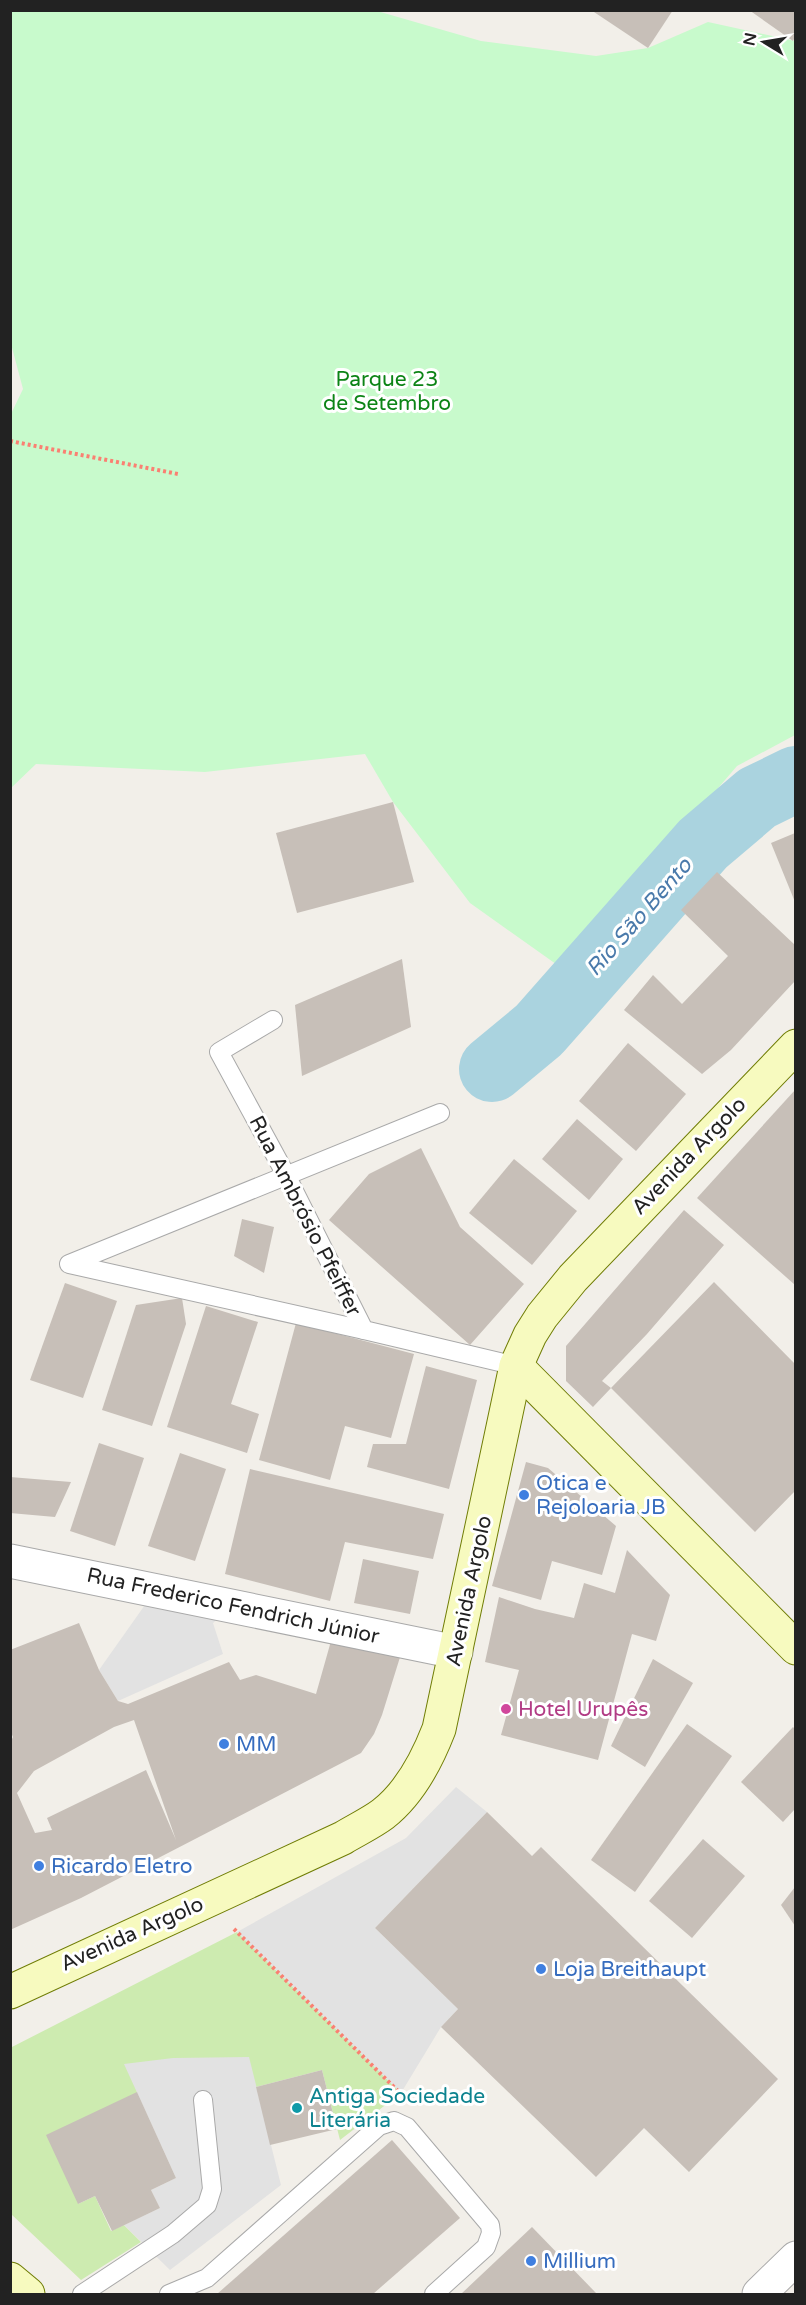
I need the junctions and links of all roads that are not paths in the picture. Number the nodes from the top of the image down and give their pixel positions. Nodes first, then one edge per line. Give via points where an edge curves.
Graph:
1 (273, 1020) dead end
2 (795, 1046) edge
3 (440, 1113) dead end
4 (286, 1175) junction
5 (364, 1330) junction
6 (516, 1366) junction
7 (10, 1561) edge
8 (795, 1648) edge
9 (456, 1652) junction
10 (10, 1992) edge
11 (203, 2100) dead end
12 (795, 2258) edge
13 (10, 2279) edge
14 (28, 2295) edge
15 (82, 2295) edge
16 (169, 2295) edge
17 (434, 2295) edge
18 (759, 2295) edge

1 - 4 lane, Rua Ambrósio Pfeiffer via 219,1052
2 - 6 main road, Avenida Argolo via 573,1278 536,1325
3 - 4 lane
4 - 5 lane, Rua Ambrósio Pfeiffer
4 - 5 lane via 69,1264
5 - 6 lane, Rua Ambrósio Pfeiffer
6 - 8 main road
6 - 9 main road, Avenida Argolo
7 - 9 street, Rua Frederico Fendrich Júnior
9 - 10 main road, Avenida Argolo via 439,1729 430,1751 421,1769 384,1813 343,1838
11 - 15 lane via 212,2189 207,2205 173,2234
12 - 18 street
13 - 14 main road
16 - 17 lane via 207,2277 379,2126 394,2121 407,2127 490,2225 486,2247

